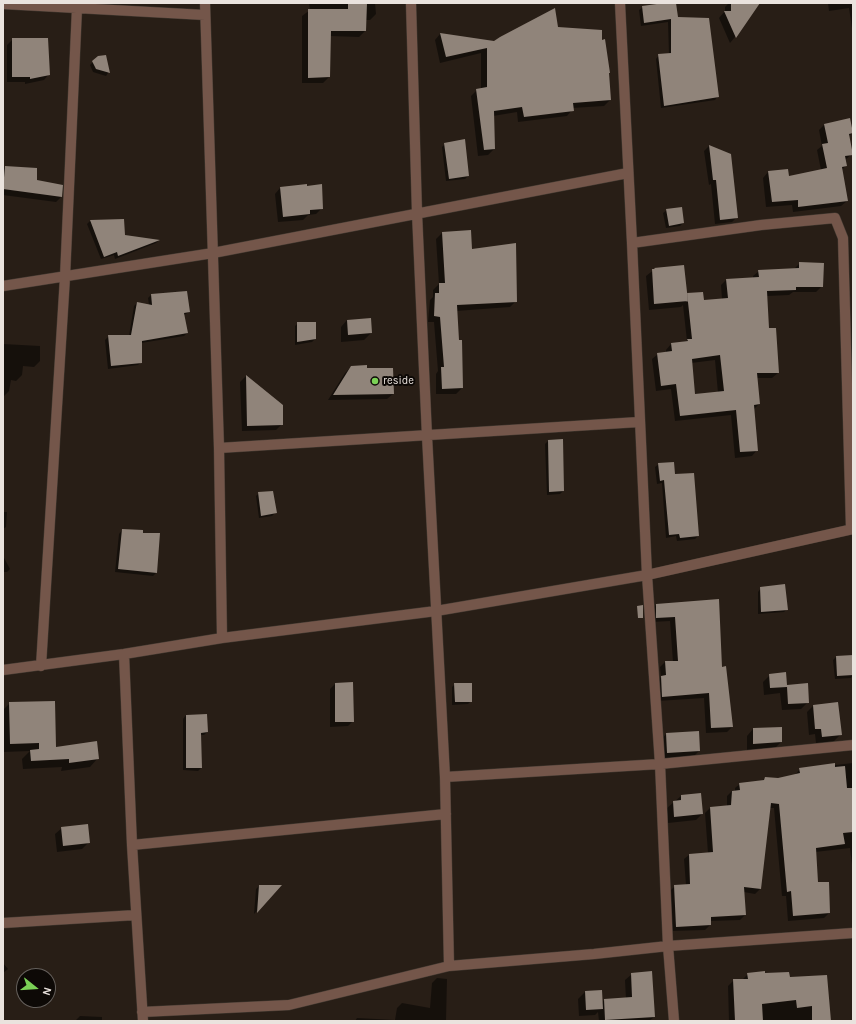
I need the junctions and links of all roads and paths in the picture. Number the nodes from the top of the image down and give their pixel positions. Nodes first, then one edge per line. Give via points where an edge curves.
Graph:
1 (205, 3) edge
2 (411, 3) edge
3 (620, 3) edge
4 (3, 4) edge
5 (77, 8) junction
6 (205, 15) junction
7 (628, 173) junction
8 (417, 213) junction
9 (632, 243) junction
10 (213, 253) junction
11 (65, 277) junction
12 (3, 286) edge
13 (639, 422) junction
14 (427, 436) junction
15 (220, 448) junction
16 (852, 529) edge
17 (647, 574) junction
18 (436, 611) junction
19 (222, 638) junction
20 (124, 654) junction
21 (41, 666) junction
22 (3, 670) edge
23 (853, 745) edge
24 (660, 764) junction
25 (445, 777) junction
26 (446, 814) junction
27 (132, 845) junction
28 (136, 915) junction
29 (3, 923) edge
30 (853, 933) edge
31 (668, 946) junction
32 (449, 966) junction
33 (142, 1016) edge
34 (674, 1021) edge

1 - 6 street
2 - 8 street
3 - 7 street
4 - 5 street
5 - 6 street
5 - 11 street
6 - 10 street
7 - 8 street
7 - 9 street
8 - 10 street
8 - 14 street
9 - 13 street
9 - 16 street via 835,218 842,238
10 - 11 street
10 - 15 street
11 - 12 street
11 - 21 street
13 - 14 street
13 - 17 street
14 - 15 street
14 - 18 street
15 - 19 street
16 - 17 street
17 - 18 street
17 - 24 street
18 - 19 street
18 - 25 street
19 - 20 street
20 - 21 street
20 - 27 street
21 - 22 street
23 - 24 street
24 - 25 street
24 - 31 street
25 - 26 street
26 - 27 street
26 - 32 street
27 - 28 street
28 - 29 street
28 - 33 street
30 - 31 street
31 - 32 street
31 - 34 street
32 - 33 street via 289,1005

